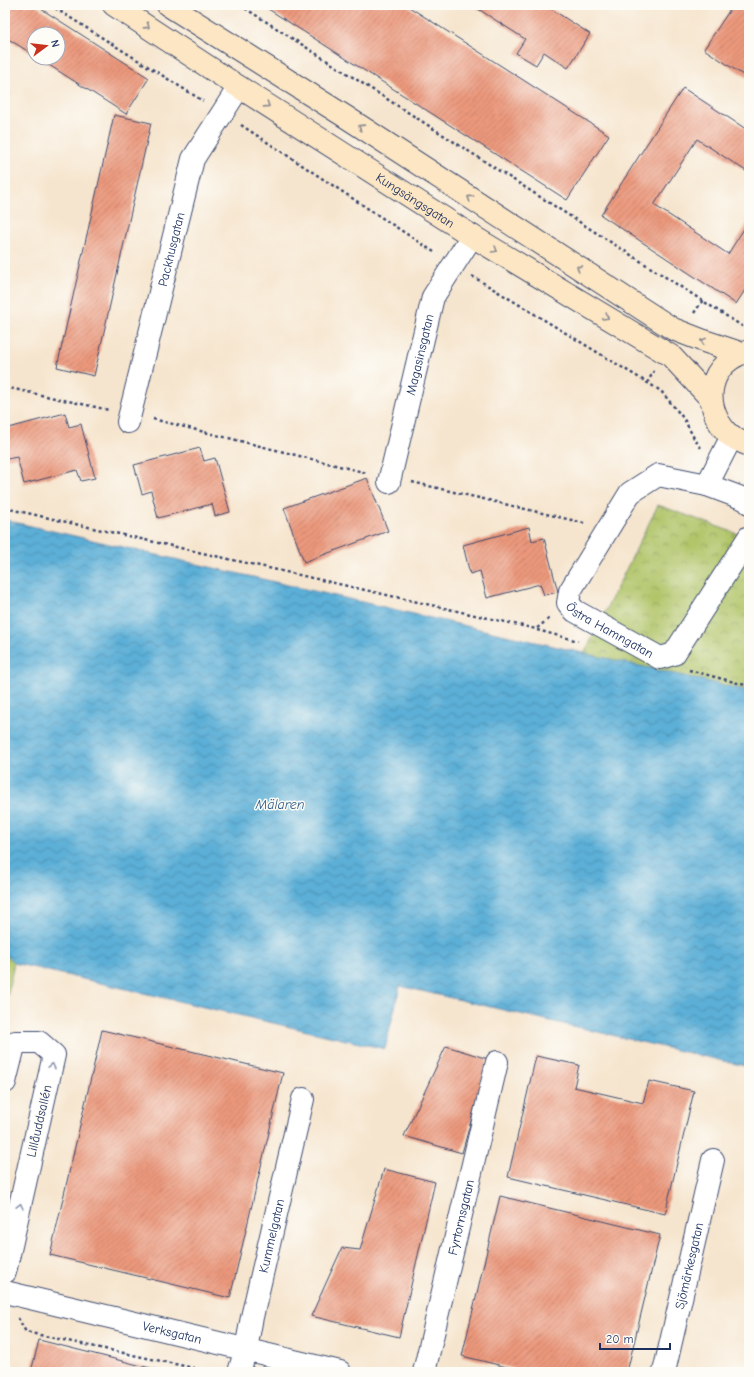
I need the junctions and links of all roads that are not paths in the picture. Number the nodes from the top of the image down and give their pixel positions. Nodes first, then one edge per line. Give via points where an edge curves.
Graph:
1 (114, 5) edge
2 (168, 5) edge
3 (239, 87) junction
4 (472, 236) junction
5 (745, 352) edge
6 (711, 399) junction
7 (128, 422) road end
8 (741, 441) edge
9 (388, 482) road end
10 (707, 485) junction
11 (749, 503) edge
12 (749, 537) edge
13 (497, 1062) dead end
14 (5, 1082) edge
15 (303, 1099) dead end
16 (713, 1160) dead end
17 (5, 1272) edge
18 (5, 1292) edge
19 (246, 1349) junction
20 (239, 1372) edge
21 (340, 1372) edge
22 (424, 1372) edge
23 (664, 1372) edge

1 -> 3 main road, Kungsängsgatan
5 -> 2 main road via 673,329
3 -> 4 main road, Kungsängsgatan
3 - 7 street, Packhusgatan via 193,159
4 -> 6 main road, Kungsängsgatan via 671,356
4 - 9 street, Magasinsgatan via 433,297
5 - 6 main road via 727,362 717,374
6 - 8 main road via 716,418 728,434
8 - 10 street via 719,462
10 - 11 street, Östra Hamngatan
10 - 12 street, Östra Hamngatan via 658,475 630,493 570,591 568,603 576,611 660,658 674,654
13 - 22 street, Fyrtornsgatan
17 -> 14 street, Lillåuddsallén via 54,1055 39,1042 15,1042
15 - 19 street, Kummelgatan
16 - 23 street, Sjömärkesgatan
18 - 19 street, Verksgatan
19 - 20 street, Kummelgatan
19 - 21 street, Verksgatan

